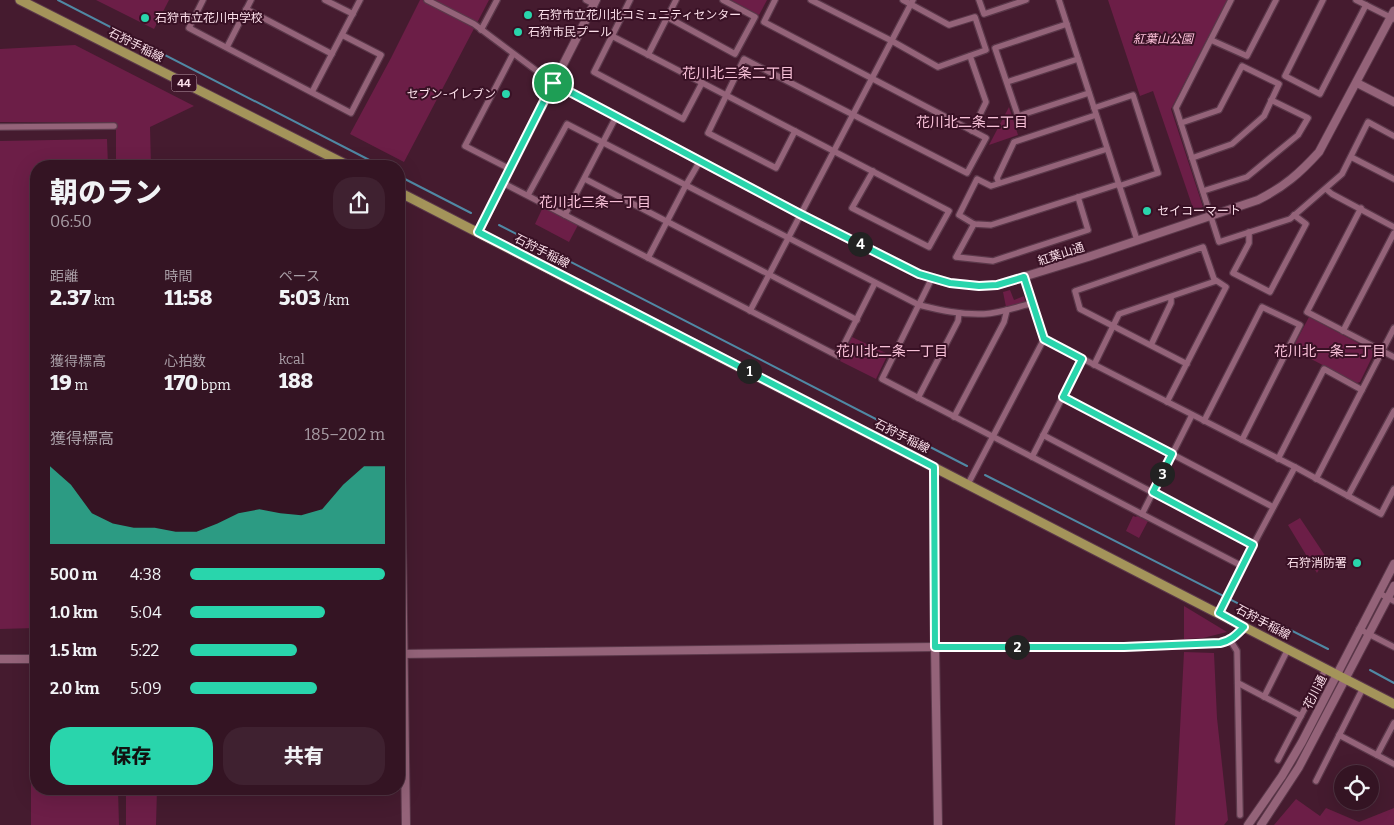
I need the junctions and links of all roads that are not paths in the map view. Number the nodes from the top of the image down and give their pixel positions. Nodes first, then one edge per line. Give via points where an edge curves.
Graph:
1 (20, 0) edge
2 (203, 0) edge
3 (251, 0) edge
4 (325, 0) edge
5 (360, 0) edge
6 (427, 0) edge
7 (497, 0) edge
8 (586, 0) edge
9 (630, 0) edge
10 (676, 0) edge
11 (722, 0) edge
12 (775, 0) edge
13 (811, 0) edge
14 (903, 0) edge
15 (979, 0) edge
16 (1026, 0) edge
17 (1059, 0) edge
18 (1231, 0) edge
19 (1276, 0) edge
20 (1323, 0) edge
21 (1356, 0) edge
22 (1372, 0) edge
23 (595, 2) edge
24 (912, 2) edge
25 (1367, 6) junction
26 (246, 9) junction
27 (353, 14) junction
28 (1393, 16) edge
29 (667, 17) junction
30 (1067, 24) junction
31 (481, 30) junction
32 (342, 35) junction
33 (612, 36) junction
34 (1211, 40) junction
35 (892, 41) junction
36 (227, 47) junction
37 (332, 54) junction
38 (513, 54) junction
39 (648, 55) junction
40 (970, 56) junction
41 (1078, 59) junction
42 (872, 79) junction
43 (1007, 82) junction
44 (553, 83) junction
45 (702, 83) junction
46 (1357, 83) junction
47 (312, 92) junction
48 (1089, 93) junction
49 (726, 95) junction
50 (1271, 100) junction
51 (1394, 102) edge
52 (1094, 108) junction
53 (853, 114) junction
54 (1096, 115) junction
55 (616, 117) junction
56 (1181, 123) junction
57 (114, 126) dead end
58 (0, 127) edge
59 (795, 131) junction
60 (972, 131) junction
61 (1394, 136) edge
62 (603, 142) junction
63 (1107, 149) junction
64 (833, 151) junction
65 (1351, 157) junction
66 (1192, 158) junction
67 (336, 160) edge
68 (700, 161) junction
69 (510, 169) junction
70 (872, 171) junction
71 (585, 179) junction
72 (1394, 180) edge
73 (503, 183) junction
74 (999, 184) junction
75 (686, 185) junction
76 (1119, 185) junction
77 (1326, 189) junction
78 (1203, 191) junction
79 (405, 195) edge
80 (528, 195) junction
81 (1078, 197) junction
82 (1360, 208) junction
83 (800, 214) junction
84 (565, 215) junction
85 (1294, 215) junction
86 (1210, 216) junction
87 (667, 222) junction
88 (974, 224) junction
89 (1394, 227) edge
90 (478, 232) junction
91 (1249, 232) junction
92 (1394, 234) edge
93 (788, 238) junction
94 (1137, 240) junction
95 (648, 258) junction
96 (769, 274) junction
97 (1024, 277) junction
98 (932, 278) junction
99 (1216, 281) junction
100 (875, 283) junction
101 (1171, 297) junction
102 (1033, 303) junction
103 (918, 305) junction
104 (750, 310) junction
105 (1007, 310) junction
106 (959, 313) junction
107 (857, 320) junction
108 (1113, 326) junction
109 (1394, 328) edge
110 (1343, 331) junction
111 (1044, 339) junction
112 (1150, 345) junction
113 (1382, 351) junction
114 (1394, 357) edge
115 (1082, 359) junction
116 (1187, 364) junction
117 (1094, 365) junction
118 (1362, 390) junction
119 (1063, 397) junction
120 (918, 398) junction
121 (1167, 402) junction
122 (1394, 411) edge
123 (1192, 415) junction
124 (954, 417) junction
125 (1204, 421) junction
126 (1042, 435) junction
127 (993, 437) junction
128 (1242, 440) junction
129 (1172, 454) junction
130 (1032, 457) junction
131 (1278, 459) junction
132 (934, 467) junction
133 (1295, 468) junction
134 (1316, 478) junction
135 (968, 484) junction
136 (1394, 490) edge
137 (1153, 492) junction
138 (1348, 496) junction
139 (1273, 507) junction
140 (1142, 514) junction
141 (1253, 545) junction
142 (1394, 564) edge
143 (1242, 566) junction
144 (1394, 586) edge
145 (1379, 593) junction
146 (1391, 599) edge
147 (1219, 613) junction
148 (1244, 627) junction
149 (1359, 629) junction
150 (1369, 634) junction
151 (1230, 640) junction
152 (935, 647) junction
153 (1394, 647) edge
154 (1288, 649) junction
155 (405, 654) edge
156 (0, 659) edge
157 (30, 659) edge
158 (1326, 668) junction
159 (1336, 673) junction
160 (1346, 679) junction
161 (1238, 683) junction
162 (1364, 688) junction
163 (1264, 697) junction
164 (1394, 704) edge
165 (1301, 716) junction
166 (1394, 723) edge
167 (1392, 733) edge
168 (1340, 735) junction
169 (1376, 755) junction
170 (1278, 760) dead end
171 (1394, 764) edge
172 (1316, 781) dead end
173 (405, 791) edge
174 (1240, 816) dead end
175 (406, 825) edge
176 (938, 825) edge
177 (1248, 825) edge
178 (1261, 825) edge

1 - 67 main road, 石狩手稲線 / 44
2 - 36 street via 189,28
3 - 26 street
4 - 27 street
5 - 27 street
6 - 31 street
7 - 31 street
8 - 23 street
9 - 33 street
10 - 29 street
11 - 29 street via 755,17 735,54
12 - 42 street via 764,22
13 - 35 street
14 - 24 street
15 - 16 street via 984,14
17 - 30 street
18 - 34 street
19 - 34 street via 1247,56
20 - 25 street via 1285,76 1320,94
21 - 25 street
22 - 25 street
23 - 44 street
24 - 35 street
24 - 40 street via 949,25 975,17 986,50
25 - 28 street
26 - 36 street
26 - 37 street
27 - 32 street
28 - 46 street, 紅葉山通
29 - 39 street
30 - 41 street
30 - 43 street via 995,48
31 - 38 street
32 - 37 street
32 - 47 street via 381,55 351,113
33 - 39 street
33 - 45 street via 594,72 683,119
34 - 56 street via 1176,108
35 - 40 street via 938,67
35 - 42 street
36 - 47 street
37 - 47 street
38 - 44 street
38 - 69 street via 465,146
39 - 45 street
40 - 60 street via 986,102
41 - 43 street
41 - 48 street
42 - 53 street
42 - 60 street
43 - 48 street via 1018,116
44 - 55 street, 紅葉山通
44 - 69 street
45 - 49 street
46 - 51 street
46 - 86 street, 紅葉山通 via 1319,152 1302,171 1258,200
48 - 52 street
49 - 53 street via 744,59
49 - 59 street
49 - 59 street via 708,132 733,146 776,168
50 - 56 street via 1279,84 1242,66 1219,110
50 - 66 street via 1264,116 1232,144
50 - 78 street via 1308,118 1298,135 1247,176
52 - 54 street
52 - 76 street via 1133,95 1136,104 1158,173
53 - 60 street via 968,173 986,138
53 - 64 street
54 - 63 street
54 - 74 street via 1014,142 998,178
55 - 62 street
55 - 68 street, 紅葉山通
56 - 66 street
57 - 58 street
59 - 64 street
61 - 65 street via 1368,122
62 - 71 street
62 - 75 street
62 - 80 street via 567,124
63 - 74 street
63 - 76 street
64 - 70 street
64 - 83 street
65 - 72 street
65 - 77 street via 1342,174
66 - 78 street
68 - 75 street
68 - 83 street, 紅葉山通
69 - 73 street
70 - 70 street via 949,211 929,247 852,208
71 - 84 street
71 - 87 street
73 - 80 street
73 - 90 street
74 - 88 street via 991,186 977,178 959,215
75 - 87 street
75 - 93 street
76 - 81 street
76 - 94 street
77 - 82 street
77 - 85 street
78 - 86 street
79 - 90 main road, 石狩手稲線
80 - 84 street
81 - 88 street via 991,226
81 - 88 street via 1088,230 993,260 956,257
82 - 89 street
82 - 110 street via 1307,312
83 - 93 street
83 - 98 street, 紅葉山通
84 - 95 street
85 - 91 street
85 - 91 street via 1306,224 1270,292 1234,272 1249,243
86 - 91 street via 1219,242
86 - 94 street, 紅葉山通
87 - 95 street
87 - 96 street
90 - 132 main road, 石狩手稲線
92 - 110 street
93 - 96 street
93 - 100 street
94 - 97 street, 紅葉山通
95 - 104 street
96 - 104 street
96 - 107 street
97 - 98 street, 紅葉山通 via 997,285 979,286
97 - 102 street
98 - 103 street
99 - 101 street
99 - 108 street via 1203,247 1075,291 1080,309
99 - 116 street via 1226,287
100 - 103 street
100 - 107 street
101 - 108 street via 1119,314
101 - 112 street
102 - 105 street
102 - 111 street
103 - 106 street
103 - 120 street via 882,378
104 - 107 street via 838,356
105 - 106 street via 986,314
105 - 124 street via 1004,322
106 - 120 street via 958,321
108 - 112 street
108 - 117 street
109 - 113 street
110 - 113 street
111 - 115 street
111 - 127 street
112 - 116 street
113 - 114 street
113 - 118 street
115 - 117 street
115 - 119 street
116 - 121 street
117 - 121 street
118 - 131 street via 1324,370
118 - 134 street
119 - 126 street
119 - 129 street
120 - 124 street
121 - 123 street
122 - 138 street
123 - 125 street
123 - 129 street
124 - 127 street
125 - 128 street
125 - 128 street via 1262,307 1300,325
126 - 130 street
126 - 137 street
127 - 130 street
127 - 135 street
128 - 131 street
129 - 137 street
129 - 139 street
130 - 140 street
131 - 133 street
132 - 135 main road, 石狩手稲線
132 - 152 street
133 - 134 street
133 - 139 street
134 - 138 street
135 - 147 main road, 石狩手稲線
136 - 138 street via 1381,514
137 - 140 street
137 - 141 street
139 - 141 street
140 - 143 street
141 - 143 street
142 - 145 street, 花川通
143 - 147 street
144 - 146 street, 花川通
145 - 146 street
145 - 149 street, 花川通
146 - 150 street, 花川通
147 - 148 main road, 石狩手稲線
148 - 151 street
148 - 154 main road, 石狩手稲線
149 - 150 street
149 - 159 street, 花川通
150 - 153 street
150 - 160 street, 花川通
151 - 152 street via 1124,647
151 - 161 street via 1237,651
152 - 155 street
152 - 176 street
154 - 158 main road, 石狩手稲線
154 - 163 street
156 - 157 street
158 - 159 main road, 石狩手稲線
158 - 165 street
159 - 160 main road, 石狩手稲線
159 - 177 street, 花川通 via 1302,742
160 - 162 main road, 石狩手稲線
160 - 178 street, 花川通 via 1299,767
161 - 163 street
161 - 174 street
162 - 164 main road, 石狩手稲線
162 - 168 street
163 - 165 street
165 - 170 street
166 - 167 street
167 - 169 street
168 - 169 street
168 - 172 street
169 - 171 street
173 - 175 street

